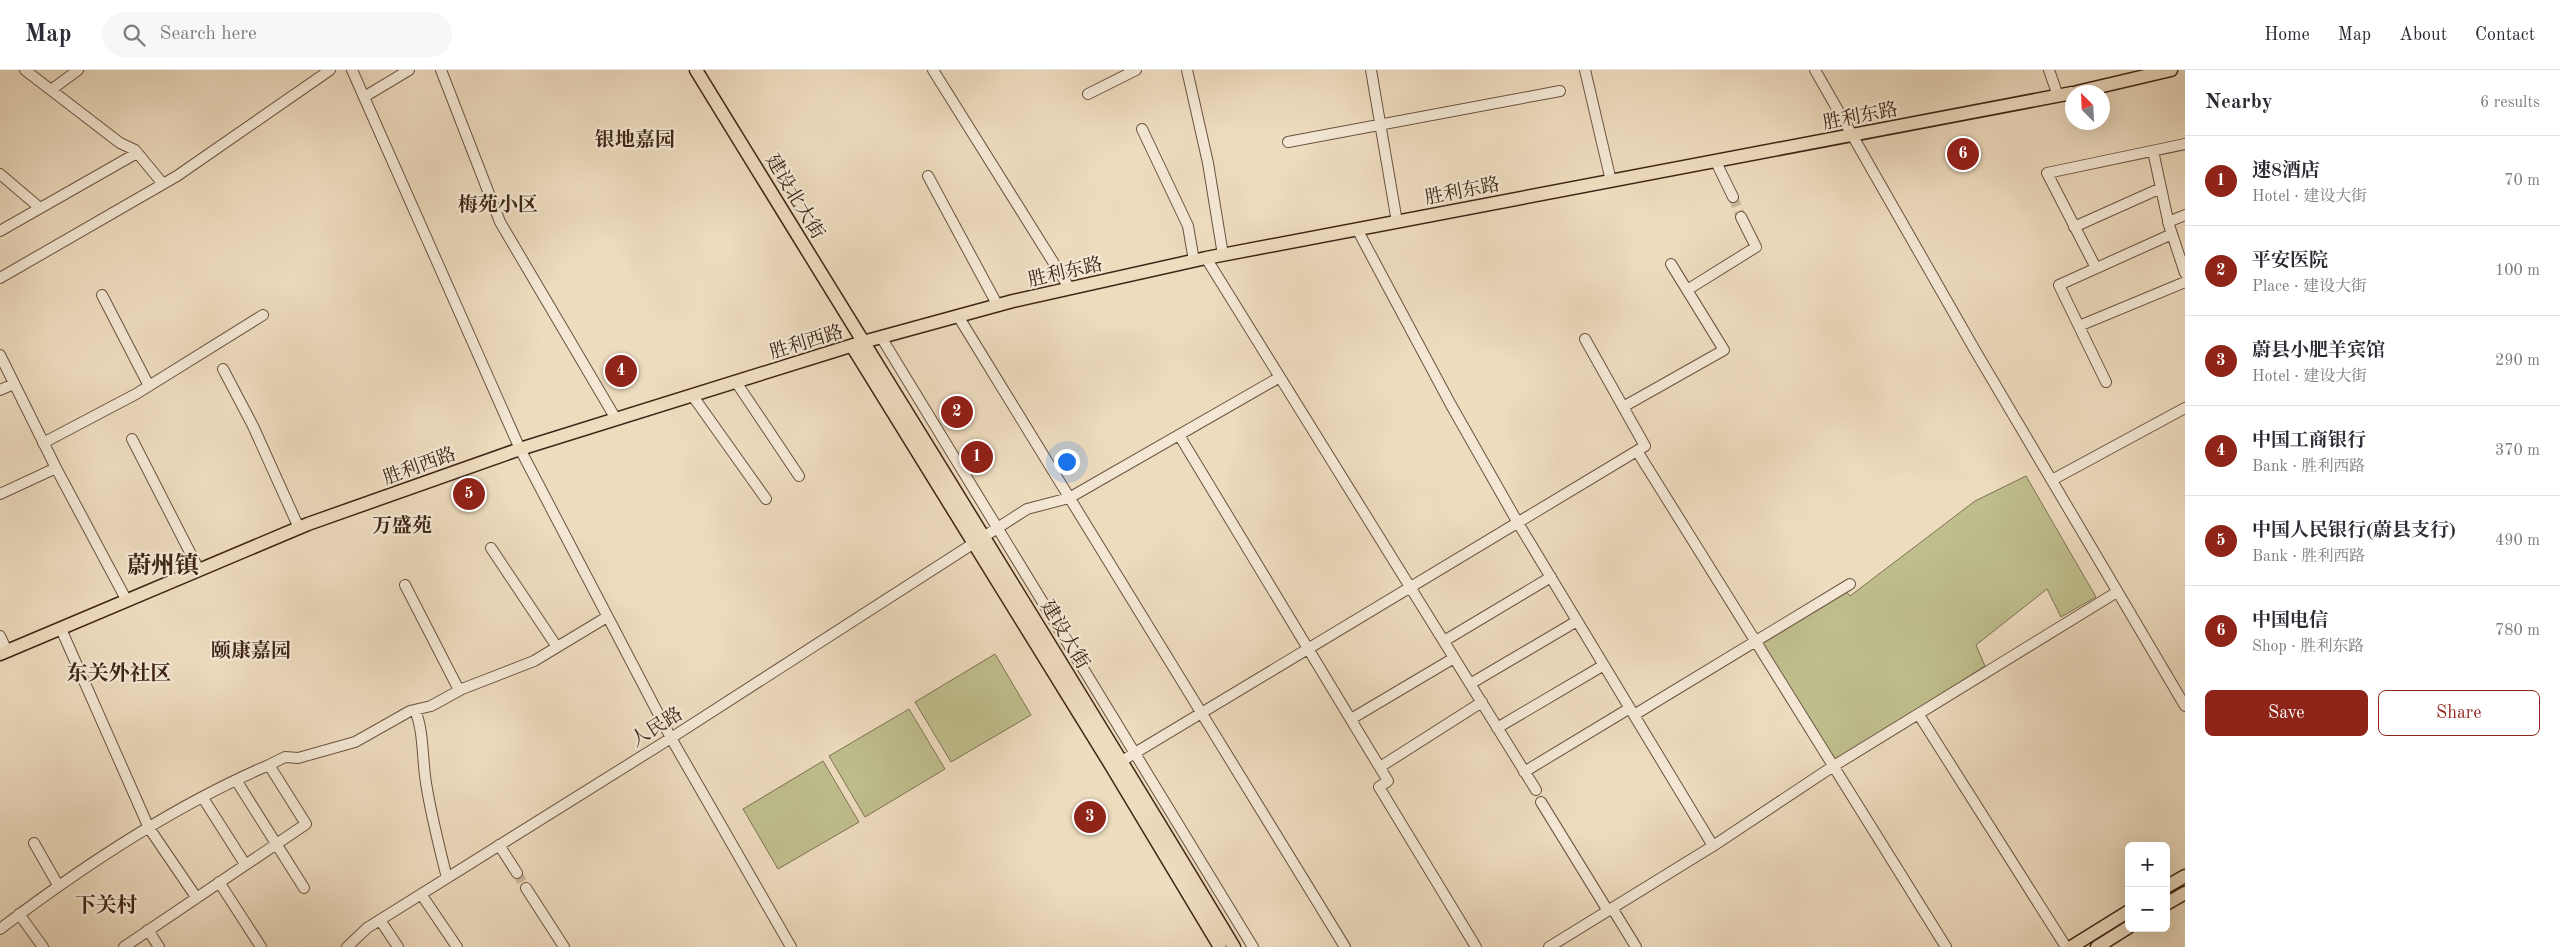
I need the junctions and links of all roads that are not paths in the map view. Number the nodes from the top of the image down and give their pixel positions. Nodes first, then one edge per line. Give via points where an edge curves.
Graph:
1 (25, 70) edge
2 (78, 70) edge
3 (330, 70) edge
4 (352, 70) edge
5 (409, 70) edge
6 (440, 70) edge
7 (696, 70) edge
8 (933, 70) edge
9 (1136, 70) edge
10 (1187, 70) edge
11 (1371, 70) edge
12 (1585, 70) edge
13 (1815, 70) edge
14 (2049, 70) edge
15 (2171, 70) edge
16 (2106, 85) edge
17 (51, 90) junction
18 (1560, 91) dead end
19 (1088, 94) dead end
20 (2065, 95) edge
21 (364, 96) junction
22 (2058, 96) junction
23 (1381, 124) junction
24 (1142, 129) dead end
25 (1853, 136) junction
26 (1288, 142) dead end
27 (2185, 144) edge
28 (2153, 151) junction
29 (137, 152) junction
30 (1716, 162) junction
31 (0, 174) edge
32 (928, 176) dead end
33 (1611, 181) junction
34 (163, 184) junction
35 (2161, 188) junction
36 (1733, 197) tunnel mouth
37 (40, 208) junction
38 (2185, 215) edge
39 (1741, 217) tunnel mouth
40 (1398, 222) junction
41 (2168, 222) junction
42 (2074, 227) junction
43 (1357, 229) junction
44 (0, 231) edge
45 (2172, 234) junction
46 (1223, 255) junction
47 (1200, 259) junction
48 (1671, 264) dead end
49 (2096, 268) junction
50 (2184, 268) edge
51 (0, 278) edge
52 (2185, 282) edge
53 (1070, 288) junction
54 (1687, 290) junction
55 (102, 295) dead end
56 (998, 306) junction
57 (263, 315) dead end
58 (958, 316) junction
59 (2078, 326) junction
60 (881, 337) junction
61 (1585, 339) dead end
62 (858, 344) junction
63 (0, 355) edge
64 (223, 369) dead end
65 (1280, 377) junction
66 (736, 382) junction
67 (2106, 382) dead end
68 (14, 384) junction
69 (149, 386) junction
70 (0, 390) edge
71 (692, 395) junction
72 (1623, 407) junction
73 (2185, 408) edge
74 (616, 419) junction
75 (1179, 435) junction
76 (132, 440) dead end
77 (43, 443) junction
78 (520, 449) junction
79 (1637, 451) junction
80 (56, 468) junction
81 (799, 476) dead end
82 (2052, 480) junction
83 (0, 494) edge
84 (1069, 498) junction
85 (766, 499) dead end
86 (1518, 523) junction
87 (299, 528) junction
88 (996, 528) junction
89 (978, 538) junction
90 (491, 548) dead end
91 (200, 570) junction
92 (1551, 577) junction
93 (405, 584) dead end
94 (1850, 584) dead end
95 (1411, 588) junction
96 (2116, 592) junction
97 (126, 601) junction
98 (608, 617) junction
99 (1577, 621) junction
100 (61, 629) junction
101 (0, 636) edge
102 (1444, 641) junction
103 (1755, 642) junction
104 (556, 647) junction
105 (1309, 649) junction
106 (4, 653) edge
107 (1454, 658) junction
108 (1604, 665) junction
109 (1470, 684) junction
110 (460, 690) junction
111 (1482, 702) junction
112 (2185, 706) edge
113 (414, 710) junction
114 (1632, 712) junction
115 (1202, 713) junction
116 (1919, 715) junction
117 (1351, 719) junction
118 (1497, 728) junction
119 (671, 738) junction
120 (1134, 753) junction
121 (1117, 764) junction
122 (269, 765) junction
123 (1380, 767) junction
124 (1832, 767) junction
125 (1524, 772) junction
126 (236, 780) junction
127 (1536, 790) dead end
128 (203, 798) junction
129 (1541, 802) dead end
130 (149, 828) junction
131 (34, 843) dead end
132 (276, 844) junction
133 (499, 845) junction
134 (1714, 846) junction
135 (245, 864) junction
136 (517, 873) tunnel mouth
137 (2185, 876) edge
138 (447, 878) junction
139 (219, 882) junction
140 (58, 885) junction
141 (2170, 885) edge
142 (304, 888) dead end
143 (526, 888) tunnel mouth
144 (2185, 893) edge
145 (421, 894) junction
146 (196, 897) junction
147 (2170, 902) edge
148 (1610, 910) junction
149 (2125, 913) edge
150 (20, 914) junction
151 (380, 920) junction
152 (0, 929) edge
153 (148, 930) junction
154 (2125, 930) edge
155 (357, 938) junction
156 (43, 947) edge
157 (124, 947) edge
158 (159, 947) edge
159 (260, 947) edge
160 (347, 947) edge
161 (363, 947) edge
162 (398, 947) edge
163 (457, 947) edge
164 (564, 947) edge
165 (791, 947) edge
166 (1220, 947) edge
167 (1234, 947) edge
168 (1253, 947) edge
169 (1345, 947) edge
170 (1476, 947) edge
171 (1549, 947) edge
172 (1636, 947) edge
173 (1946, 947) edge
174 (2066, 947) edge
175 (2071, 947) edge
176 (2097, 947) edge

1 - 17 street
2 - 17 street
3 - 34 street
4 - 21 street
5 - 21 street
6 - 74 street via 500,222
7 - 62 main road, 建设北大街
8 - 53 street
9 - 19 street
10 - 46 street via 1208,163
11 - 23 street
12 - 33 street
13 - 25 street
14 - 22 street
15 - 16 main road
17 - 29 street via 120,143
18 - 23 street
20 - 22 main road, 胜利东路
21 - 78 street
22 - 25 main road, 胜利东路
23 - 26 street
23 - 40 street
24 - 47 street
25 - 30 main road, 胜利东路
25 - 82 street
27 - 28 street
28 - 35 street
28 - 42 street via 2047,173
29 - 34 street
29 - 37 street
30 - 33 main road, 胜利东路
30 - 36 street
31 - 37 street
32 - 56 street
33 - 40 main road, 胜利东路
34 - 51 street
35 - 41 street
35 - 42 street
37 - 44 street
38 - 41 street
39 - 54 street via 1756,247
40 - 43 main road, 胜利东路
41 - 45 street
42 - 49 street
43 - 46 main road, 胜利东路
43 - 86 street
45 - 49 street
45 - 50 street
46 - 47 main road, 胜利东路
47 - 53 main road, 胜利东路
47 - 65 street
48 - 54 street
49 - 59 street via 2058,285
52 - 59 street
53 - 56 main road, 胜利东路
54 - 72 street via 1724,350
55 - 69 street
56 - 58 main road, 胜利东路
57 - 69 street
58 - 60 main road, 胜利东路
58 - 84 street
59 - 67 street
60 - 62 main road, 胜利东路
60 - 88 street
61 - 72 street
62 - 66 main road, 胜利西路
62 - 89 main road, 建设大街
63 - 68 street
64 - 87 street
65 - 75 street, 人民路
65 - 95 street
66 - 71 main road, 胜利西路
66 - 81 street
68 - 70 street
68 - 77 street
69 - 77 street
71 - 74 main road, 胜利西路
71 - 85 street
72 - 79 street via 1645,446
73 - 82 street
74 - 78 main road, 胜利西路
75 - 84 street, 人民路
75 - 105 street
76 - 91 street
77 - 80 street
78 - 87 main road, 胜利西路
78 - 98 street
79 - 86 street
79 - 103 street
80 - 83 street
80 - 97 street
82 - 96 street
84 - 88 street, 人民路 via 1027,509
84 - 115 street
86 - 92 street
86 - 95 street
87 - 91 main road, 胜利西路
88 - 89 street, 人民路
88 - 120 street
89 - 119 street, 人民路
89 - 121 main road, 建设大街
90 - 104 street
91 - 97 main road, 胜利西路
92 - 99 street
92 - 102 street
93 - 110 street
94 - 103 street
95 - 102 street
95 - 105 street
96 - 112 street
96 - 116 street
97 - 100 main road, 胜利西路
98 - 104 street
98 - 119 street
99 - 108 street
99 - 109 street
100 - 106 main road, 胜利西路
100 - 130 street
101 - 106 street
102 - 107 street
103 - 114 street
103 - 124 street
104 - 110 street via 534,661
105 - 115 street
105 - 117 street
107 - 109 street
107 - 117 street
108 - 114 street
108 - 118 street
109 - 111 street
110 - 113 street via 431,706
111 - 118 street
111 - 123 street
113 - 122 street via 355,742 298,758 285,757
113 - 138 street via 420,725 431,814
114 - 125 street
114 - 134 street
115 - 120 street
115 - 169 street
116 - 124 street
116 - 174 street
117 - 123 street
118 - 125 street
119 - 133 street, 人民路
119 - 165 street
120 - 121 street
120 - 168 street
121 - 166 main road, 建设大街
121 - 167 main road, 建设大街
122 - 126 street
122 - 132 street via 306,824
123 - 170 street via 1388,781 1379,787
124 - 134 street
124 - 173 street
125 - 127 street
126 - 128 street
126 - 132 street
128 - 130 street
128 - 135 street
129 - 148 street
130 - 140 street
130 - 146 street
131 - 140 street
132 - 135 street
132 - 142 street
133 - 136 street
133 - 138 street, 人民路
134 - 148 street
135 - 139 street
137 - 141 main road
138 - 145 street, 人民路
139 - 146 street
139 - 159 street
140 - 150 street
143 - 164 street
144 - 147 main road
145 - 151 street, 人民路
145 - 163 street
146 - 153 street
148 - 171 street
148 - 172 street
149 - 175 main road
150 - 152 street
150 - 156 street
151 - 155 street, 人民路
151 - 162 street
153 - 157 street
153 - 158 street
154 - 176 main road
155 - 160 street, 人民路
155 - 161 street

